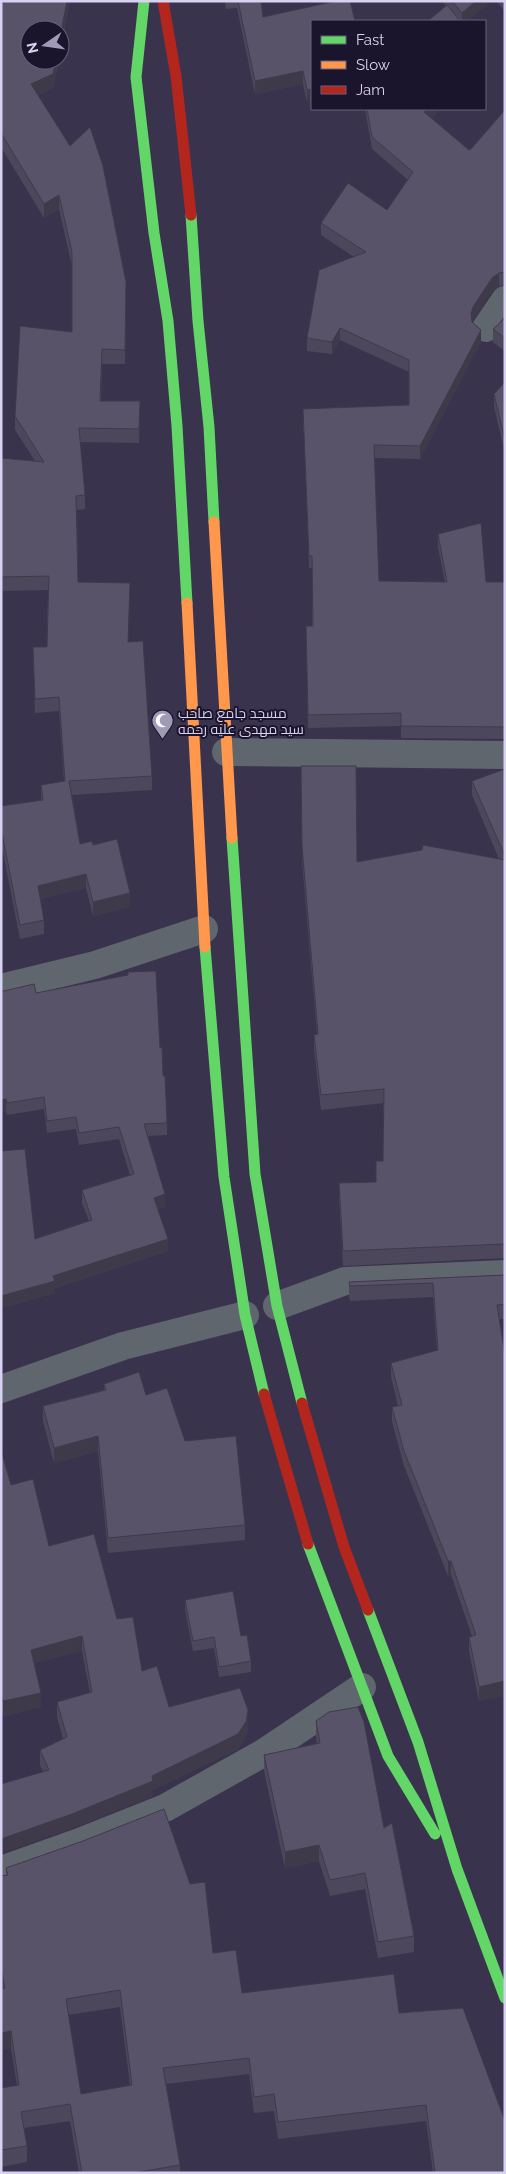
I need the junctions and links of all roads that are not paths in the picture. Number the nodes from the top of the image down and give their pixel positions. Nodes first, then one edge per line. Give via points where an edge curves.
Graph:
1 (144, 1) edge
2 (163, 1) edge
3 (505, 300) edge
4 (486, 328) dead end
5 (226, 752) junction
6 (505, 756) edge
7 (204, 929) junction
8 (1, 988) edge
9 (505, 1274) edge
10 (276, 1306) junction
11 (245, 1315) junction
12 (1, 1389) edge
13 (362, 1687) junction
14 (456, 1869) junction
15 (1, 1870) edge
16 (505, 1998) edge

1 - 7 main road via 136,77 168,321 175,407
2 - 5 main road via 176,76 192,222 210,437
3 - 4 street
5 - 6 street
5 - 10 main road via 255,1174
7 - 8 street via 95,965
7 - 11 main road via 224,1177
9 - 10 street via 345,1281
10 - 14 main road via 344,1547 418,1742
11 - 12 street via 123,1346
11 - 13 main road via 267,1404 313,1561
13 - 14 main road via 388,1756
13 - 15 street via 264,1752 165,1808
14 - 16 main road

